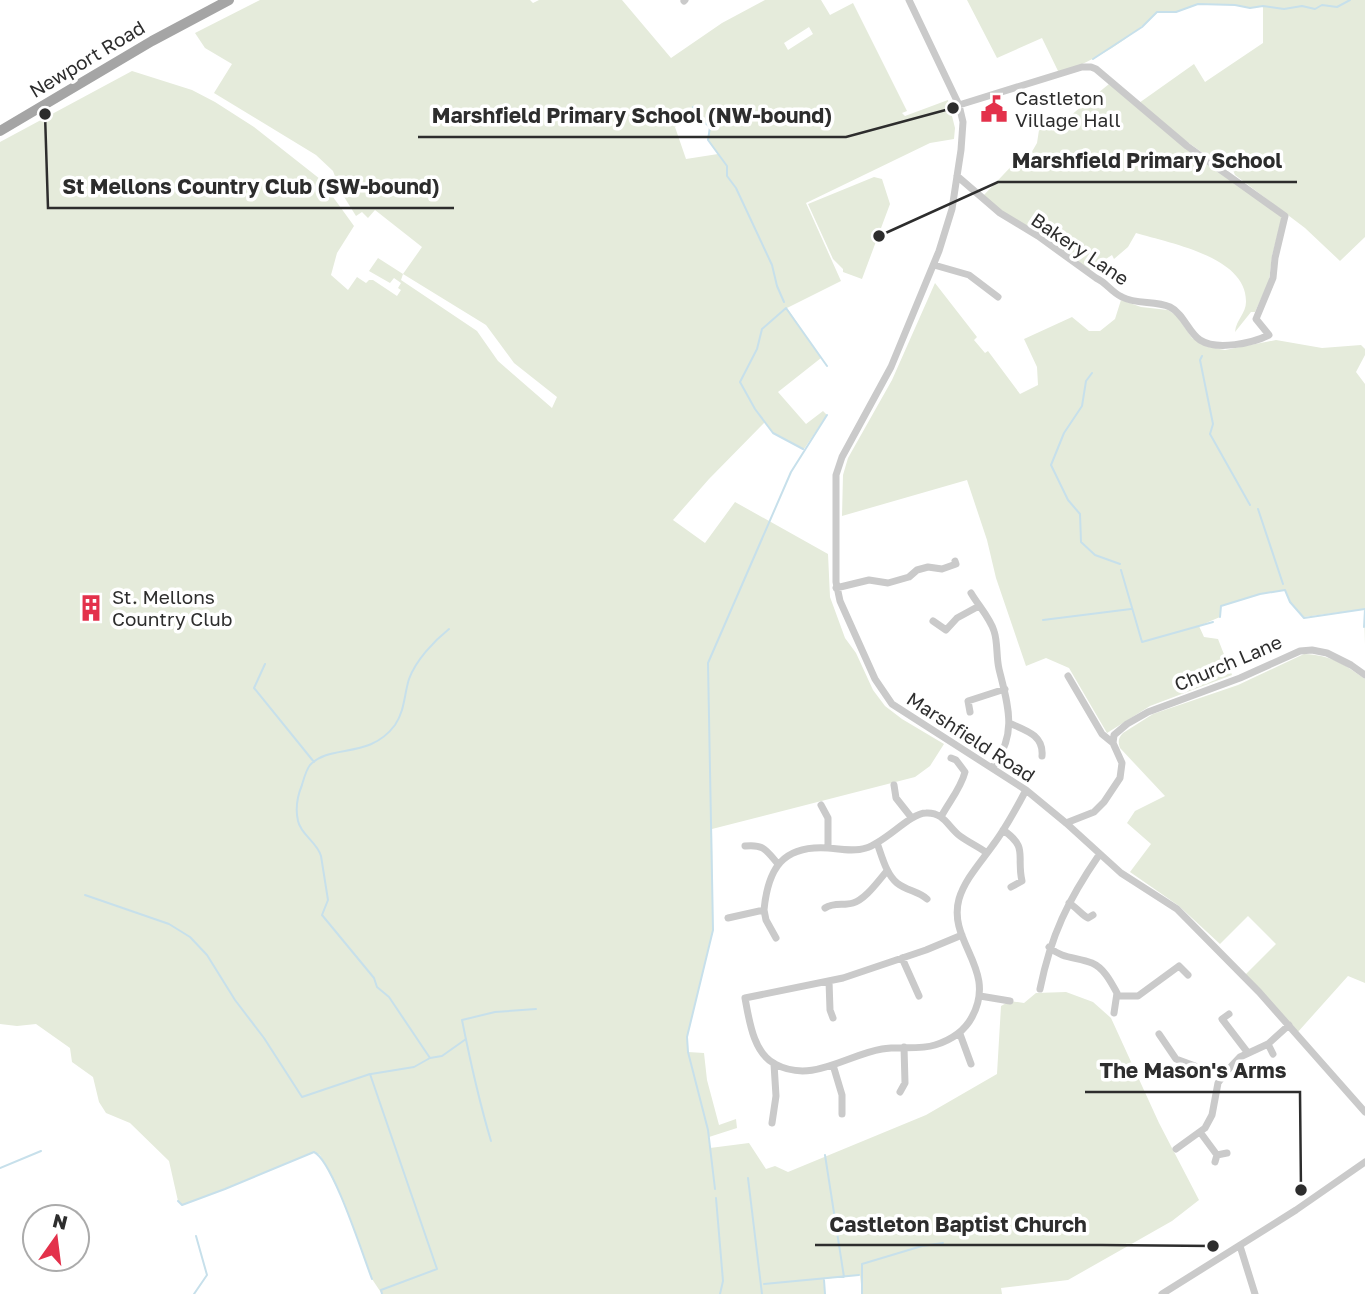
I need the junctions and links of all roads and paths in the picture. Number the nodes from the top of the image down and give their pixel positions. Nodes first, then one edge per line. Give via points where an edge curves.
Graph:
1 (229, 0) edge
2 (909, 0) edge
3 (959, 106) junction
4 (0, 131) edge
5 (957, 176) junction
6 (934, 265) junction
7 (998, 297) dead end
8 (955, 561) dead end
9 (836, 588) junction
10 (971, 593) dead end
11 (979, 606) junction
12 (933, 621) dead end
13 (999, 670) junction
14 (989, 672) dead end
15 (1365, 675) edge
16 (1068, 676) dead end
17 (1005, 689) junction
18 (970, 712) dead end
19 (1009, 723) junction
20 (1047, 736) dead end
21 (1039, 740) junction
22 (1113, 743) junction
23 (1042, 756) dead end
24 (951, 758) dead end
25 (993, 767) junction
26 (894, 785) dead end
27 (1026, 790) junction
28 (821, 805) dead end
29 (911, 817) junction
30 (941, 817) junction
31 (1066, 823) junction
32 (1003, 830) junction
33 (877, 843) junction
34 (745, 846) dead end
35 (828, 848) junction
36 (987, 853) junction
37 (1100, 855) junction
38 (778, 864) junction
39 (887, 871) junction
40 (1011, 887) dead end
41 (927, 899) dead end
42 (1069, 903) junction
43 (825, 908) dead end
44 (764, 910) junction
45 (1093, 915) dead end
46 (728, 918) dead end
47 (962, 935) junction
48 (776, 938) dead end
49 (1049, 947) junction
50 (902, 958) junction
51 (1188, 975) dead end
52 (829, 981) junction
53 (1040, 989) dead end
54 (919, 996) dead end
55 (980, 996) junction
56 (1118, 996) junction
57 (1010, 1001) dead end
58 (1114, 1013) dead end
59 (1229, 1014) dead end
60 (834, 1018) dead end
61 (1289, 1025) junction
62 (960, 1034) junction
63 (1159, 1034) dead end
64 (1268, 1044) junction
65 (904, 1047) junction
66 (1248, 1053) junction
67 (1273, 1054) dead end
68 (774, 1064) junction
69 (971, 1064) dead end
70 (833, 1065) junction
71 (1222, 1076) junction
72 (900, 1093) dead end
73 (1365, 1112) edge
74 (842, 1114) dead end
75 (772, 1123) dead end
76 (1200, 1132) junction
77 (1176, 1149) dead end
78 (1227, 1153) dead end
79 (1365, 1162) edge
80 (1240, 1246) junction
81 (1163, 1294) edge
82 (1255, 1294) edge

1 - 4 main road, Newport Road
2 - 3 street, Marshfield Road
3 - 5 street, Marshfield Road via 963,122
3 - 5 street, Bakery Lane via 1082,67 1096,69 1187,146 1284,216 1273,278 1256,319 1269,335 1245,345 1200,340 1171,308 1112,291 1000,213
5 - 6 street, Marshfield Road
6 - 7 street via 971,272
6 - 9 street, Marshfield Road via 891,367 836,475
8 - 9 street via 956,565 928,567 888,583 869,580
9 - 25 street, Marshfield Road via 885,697 901,712
10 - 11 street
11 - 12 street via 946,630
11 - 13 street via 994,630
13 - 14 street
13 - 17 street
15 - 22 street, Church Lane via 1327,653 1300,651 1148,712 1114,734
16 - 22 street via 1102,734
17 - 18 street via 968,701
17 - 19 street
19 - 21 street
19 - 25 street via 1004,753
20 - 21 street
21 - 23 street
22 - 31 street via 1122,763 1113,792 1094,811
24 - 30 street via 965,772
25 - 27 street, Marshfield Road
26 - 29 street via 892,800
27 - 31 street, Marshfield Road
27 - 32 street
28 - 35 street via 832,817
29 - 30 street via 926,813
29 - 33 street
30 - 36 street
31 - 37 street, Marshfield Road
32 - 36 street
32 - 40 street via 1020,847 1022,881
33 - 35 street via 864,849
33 - 39 street
34 - 38 street via 765,849
35 - 38 street via 813,847
36 - 47 street via 959,900 957,921
37 - 42 street
37 - 61 street, Marshfield Road via 1177,909
38 - 44 street via 769,881
39 - 41 street via 897,883
39 - 43 street via 853,904 837,900
42 - 45 street via 1083,909 1084,917
42 - 49 street
44 - 46 street
44 - 48 street
47 - 50 street
47 - 55 street via 980,978
49 - 53 street
49 - 56 street via 1056,954 1101,969
50 - 52 street
50 - 54 street
51 - 56 street via 1179,966 1138,996
52 - 60 street
52 - 68 street via 745,998 755,1040
55 - 57 street
55 - 62 street
56 - 58 street
59 - 66 street via 1222,1019
61 - 64 street
61 - 73 street, Marshfield Road
62 - 65 street via 933,1046
62 - 69 street
63 - 71 street via 1176,1059
64 - 66 street
64 - 67 street
65 - 70 street via 870,1051
65 - 72 street via 905,1083
66 - 71 street
68 - 70 street via 801,1072
68 - 75 street
70 - 74 street
71 - 76 street via 1212,1115
76 - 77 street
76 - 78 street via 1216,1159
79 - 80 street
80 - 81 street
80 - 82 street

